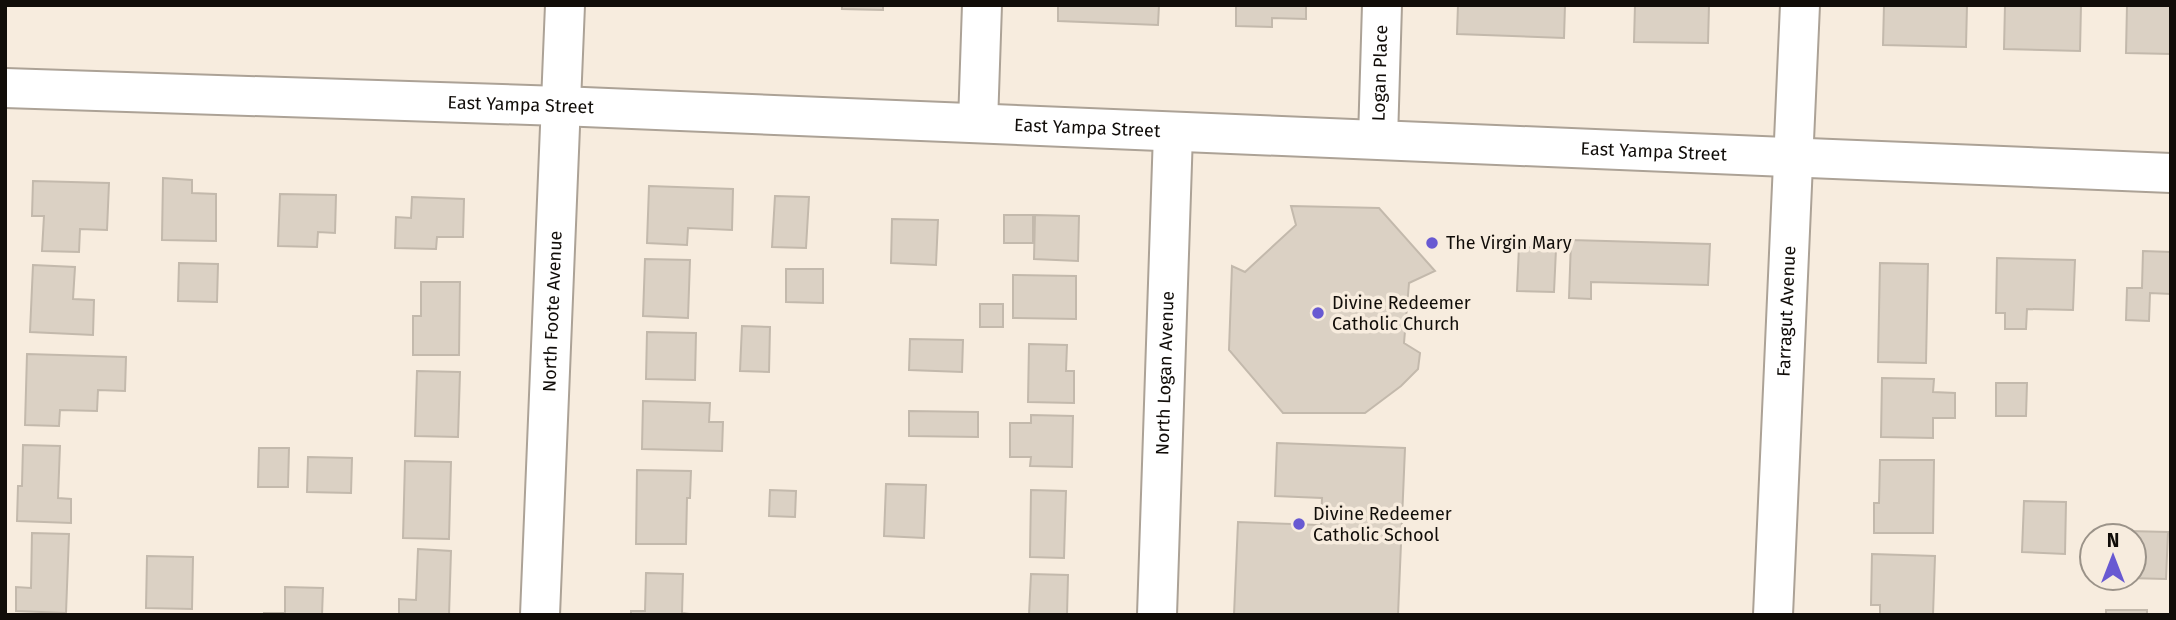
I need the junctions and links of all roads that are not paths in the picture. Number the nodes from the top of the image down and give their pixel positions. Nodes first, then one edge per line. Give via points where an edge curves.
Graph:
1 (565, 5) edge
2 (982, 5) edge
3 (1382, 5) edge
4 (1800, 5) edge
5 (5, 88) edge
6 (560, 106) junction
7 (978, 123) junction
8 (1173, 133) junction
9 (1378, 139) junction
10 (1794, 157) junction
11 (2171, 173) edge
12 (540, 615) edge
13 (1157, 615) edge
14 (1773, 615) edge

1 - 6 street, North Foote Avenue
2 - 7 street
3 - 9 street, Logan Place
4 - 10 street, Farragut Avenue
5 - 6 street, East Yampa Street
6 - 7 street, East Yampa Street
6 - 12 street, North Foote Avenue
7 - 8 street, East Yampa Street
8 - 9 street, East Yampa Street
8 - 13 street, North Logan Avenue
9 - 10 street, East Yampa Street
10 - 11 street, East Yampa Street
10 - 14 street, Farragut Avenue

